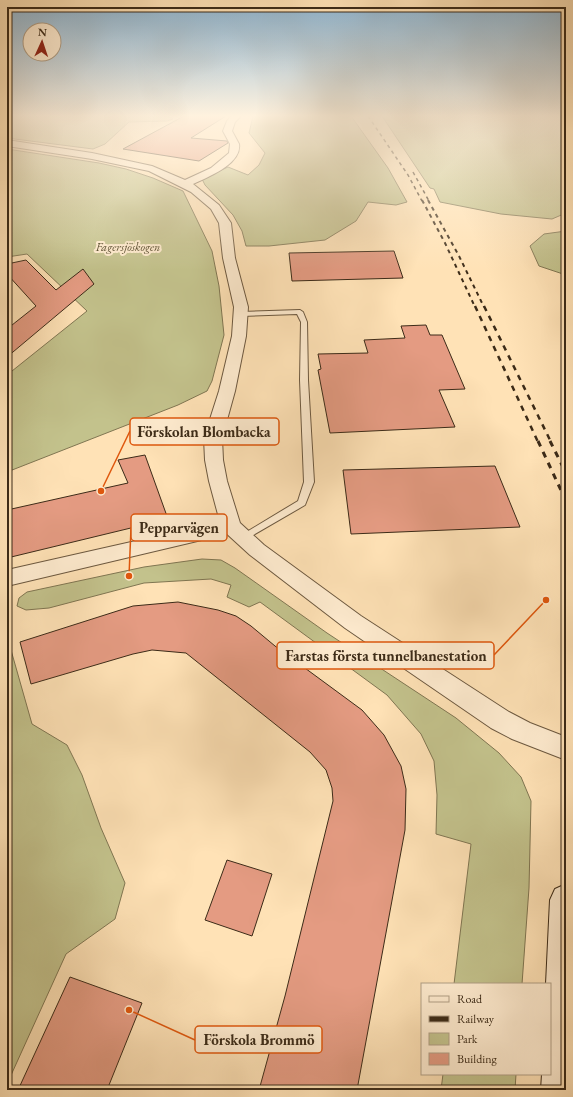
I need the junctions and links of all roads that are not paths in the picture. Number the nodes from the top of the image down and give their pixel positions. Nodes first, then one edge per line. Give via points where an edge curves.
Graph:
1 (144, 167) edge
2 (218, 167) edge
3 (185, 184) junction
4 (241, 314) junction
5 (237, 532) junction
6 (7, 578) edge
7 (566, 749) edge
8 (566, 900) edge
9 (560, 1090) edge

1 - 3 street via 176,178
2 - 3 street
3 - 4 street via 215,207 225,223 229,258
4 - 5 street via 229,384 213,438 218,481
4 - 5 lane via 300,312 304,322 309,482 302,503
5 - 6 street
5 - 7 street via 353,622 500,720
8 - 9 street

